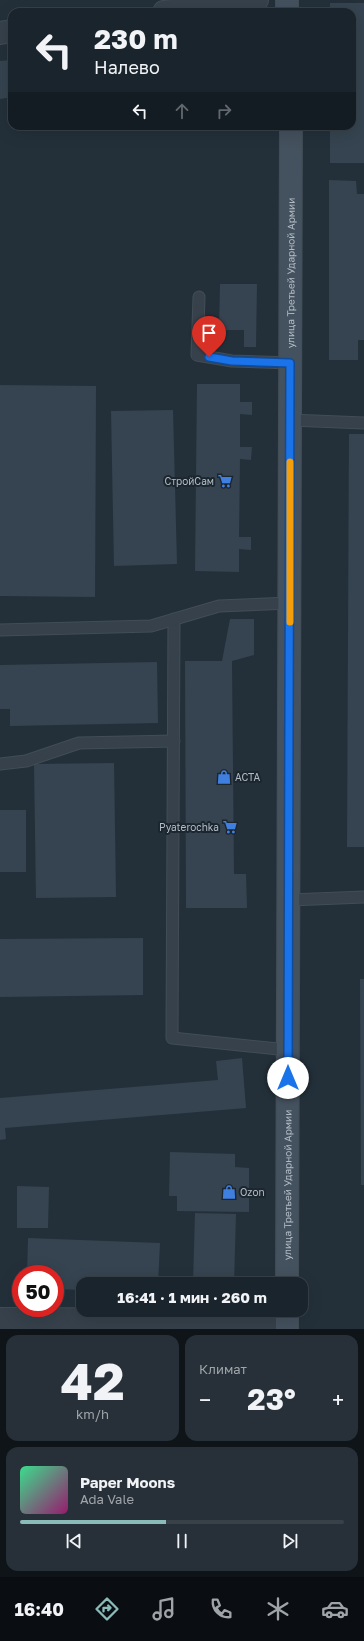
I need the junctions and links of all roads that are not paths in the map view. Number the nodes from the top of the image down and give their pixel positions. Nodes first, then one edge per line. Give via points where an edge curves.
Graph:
1 (257, 0) edge
2 (195, 8) edge
3 (291, 130) edge
4 (199, 297) dead end
5 (290, 363) junction
6 (290, 420) junction
7 (364, 423) edge
8 (290, 603) junction
9 (174, 620) junction
10 (0, 630) edge
11 (174, 741) junction
12 (0, 764) edge
13 (364, 897) edge
14 (290, 900) junction
15 (288, 1050) junction
16 (287, 1277) edge
17 (0, 1320) edge
18 (287, 1320) edge

1 - 2 street
3 - 5 main road, улица Третьей Ударной Армии
4 - 5 lane via 197,356 232,361
5 - 6 main road, улица Третьей Ударной Армии
6 - 7 lane
6 - 8 main road, улица Третьей Ударной Армии
8 - 9 lane via 218,606
8 - 14 main road, улица Третьей Ударной Армии
9 - 10 lane via 151,626
9 - 11 lane
11 - 12 lane via 79,743 26,761
11 - 15 lane via 172,1038
13 - 14 lane
14 - 15 main road, улица Третьей Ударной Армии
15 - 16 main road, улица Третьей Ударной Армии
17 - 18 street

